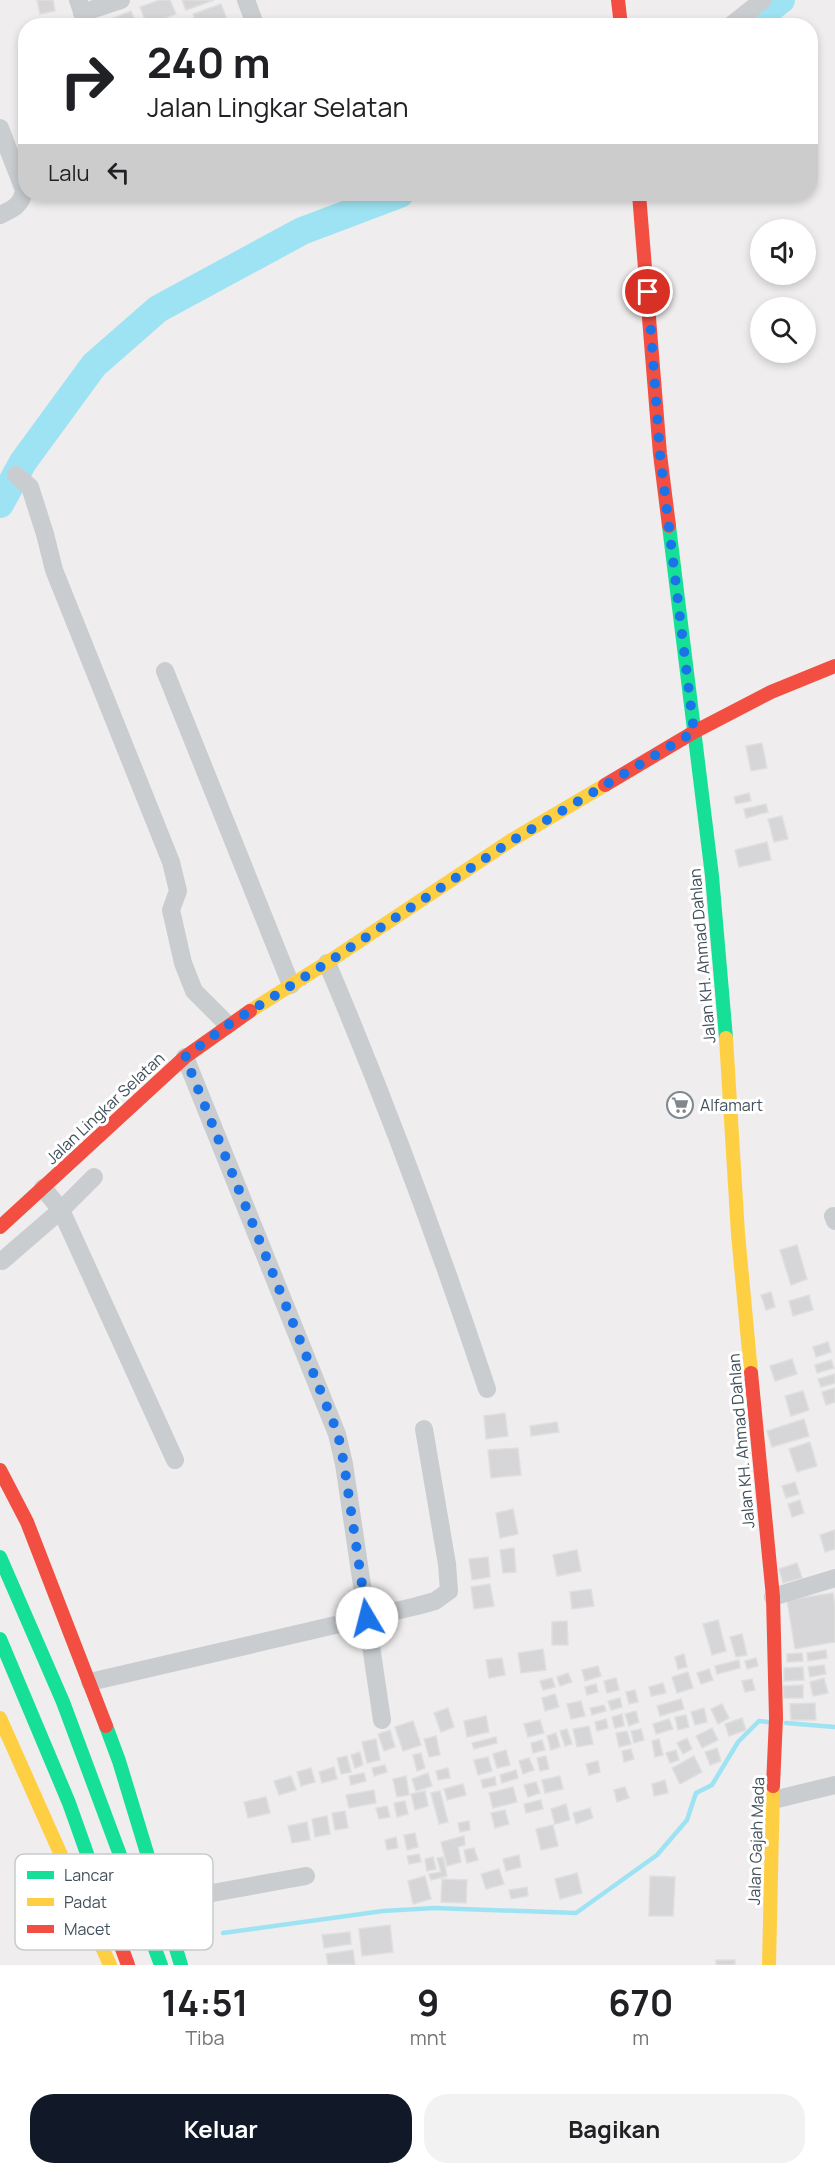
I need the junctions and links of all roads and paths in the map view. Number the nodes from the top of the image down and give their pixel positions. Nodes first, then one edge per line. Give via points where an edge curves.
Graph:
1 (122, 0) edge
2 (246, 0) edge
3 (618, 0) edge
4 (763, 0) edge
5 (82, 13) edge
6 (253, 18) edge
7 (620, 18) edge
8 (740, 18) edge
9 (0, 128) edge
10 (18, 174) edge
11 (21, 201) edge
12 (640, 201) edge
13 (0, 215) edge
14 (16, 475) dead end
15 (835, 666) edge
16 (165, 671) dead end
17 (694, 727) junction
18 (327, 963) junction
19 (291, 985) junction
20 (228, 1025) junction
21 (185, 1057) junction
22 (94, 1176) dead end
23 (43, 1188) junction
24 (61, 1210) junction
25 (0, 1227) edge
26 (2, 1261) dead end
27 (487, 1389) dead end
28 (424, 1429) dead end
29 (175, 1460) dead end
30 (0, 1470) edge
31 (0, 1557) edge
32 (835, 1578) edge
33 (773, 1597) junction
34 (367, 1618) junction
35 (0, 1639) edge
36 (90, 1682) junction
37 (0, 1718) edge
38 (776, 1718) joint
39 (382, 1720) dead end
40 (835, 1785) edge
41 (773, 1800) junction
42 (61, 1854) edge
43 (88, 1854) edge
44 (120, 1854) edge
45 (148, 1854) edge
46 (306, 1876) dead end
47 (213, 1893) edge
48 (103, 1950) edge
49 (123, 1950) edge
50 (155, 1950) edge
51 (177, 1950) edge
52 (769, 1960) edge
53 (110, 1965) edge
54 (128, 1965) edge
55 (161, 1965) edge
56 (181, 1965) edge

1 - 5 street
2 - 6 street
3 - 7 main road
4 - 8 street
9 - 10 street
11 - 13 street
12 - 17 main road, Jalan KH. Ahmad Dahlan via 660,454
14 - 20 street via 30,487 54,570 171,862 178,891 171,910 183,963 194,991
15 - 17 main road, Jalan Lingkar Selatan
16 - 19 street
17 - 18 main road, Jalan Lingkar Selatan
17 - 33 main road, Jalan KH. Ahmad Dahlan via 712,876 738,1234
18 - 19 main road, Jalan Lingkar Selatan
18 - 27 street via 364,1050
19 - 20 main road, Jalan Lingkar Selatan
20 - 21 main road, Jalan Lingkar Selatan
21 - 23 main road, Jalan Lingkar Selatan
21 - 34 street via 338,1434
22 - 24 street
23 - 24 street
23 - 25 main road, Jalan Lingkar Selatan
24 - 26 street
24 - 29 street
28 - 34 street via 449,1591 435,1601
30 - 36 main road via 27,1522
31 - 44 main road via 63,1702
32 - 33 street
33 - 38 main road, Jalan KH. Ahmad Dahlan
34 - 36 street
34 - 39 street
35 - 43 main road
36 - 45 main road
37 - 42 main road
38 - 41 main road, Jalan Gajah Mada
40 - 41 street
41 - 52 main road, Jalan Gajah Mada
46 - 47 street
48 - 53 main road
49 - 54 main road
50 - 55 main road
51 - 56 main road

